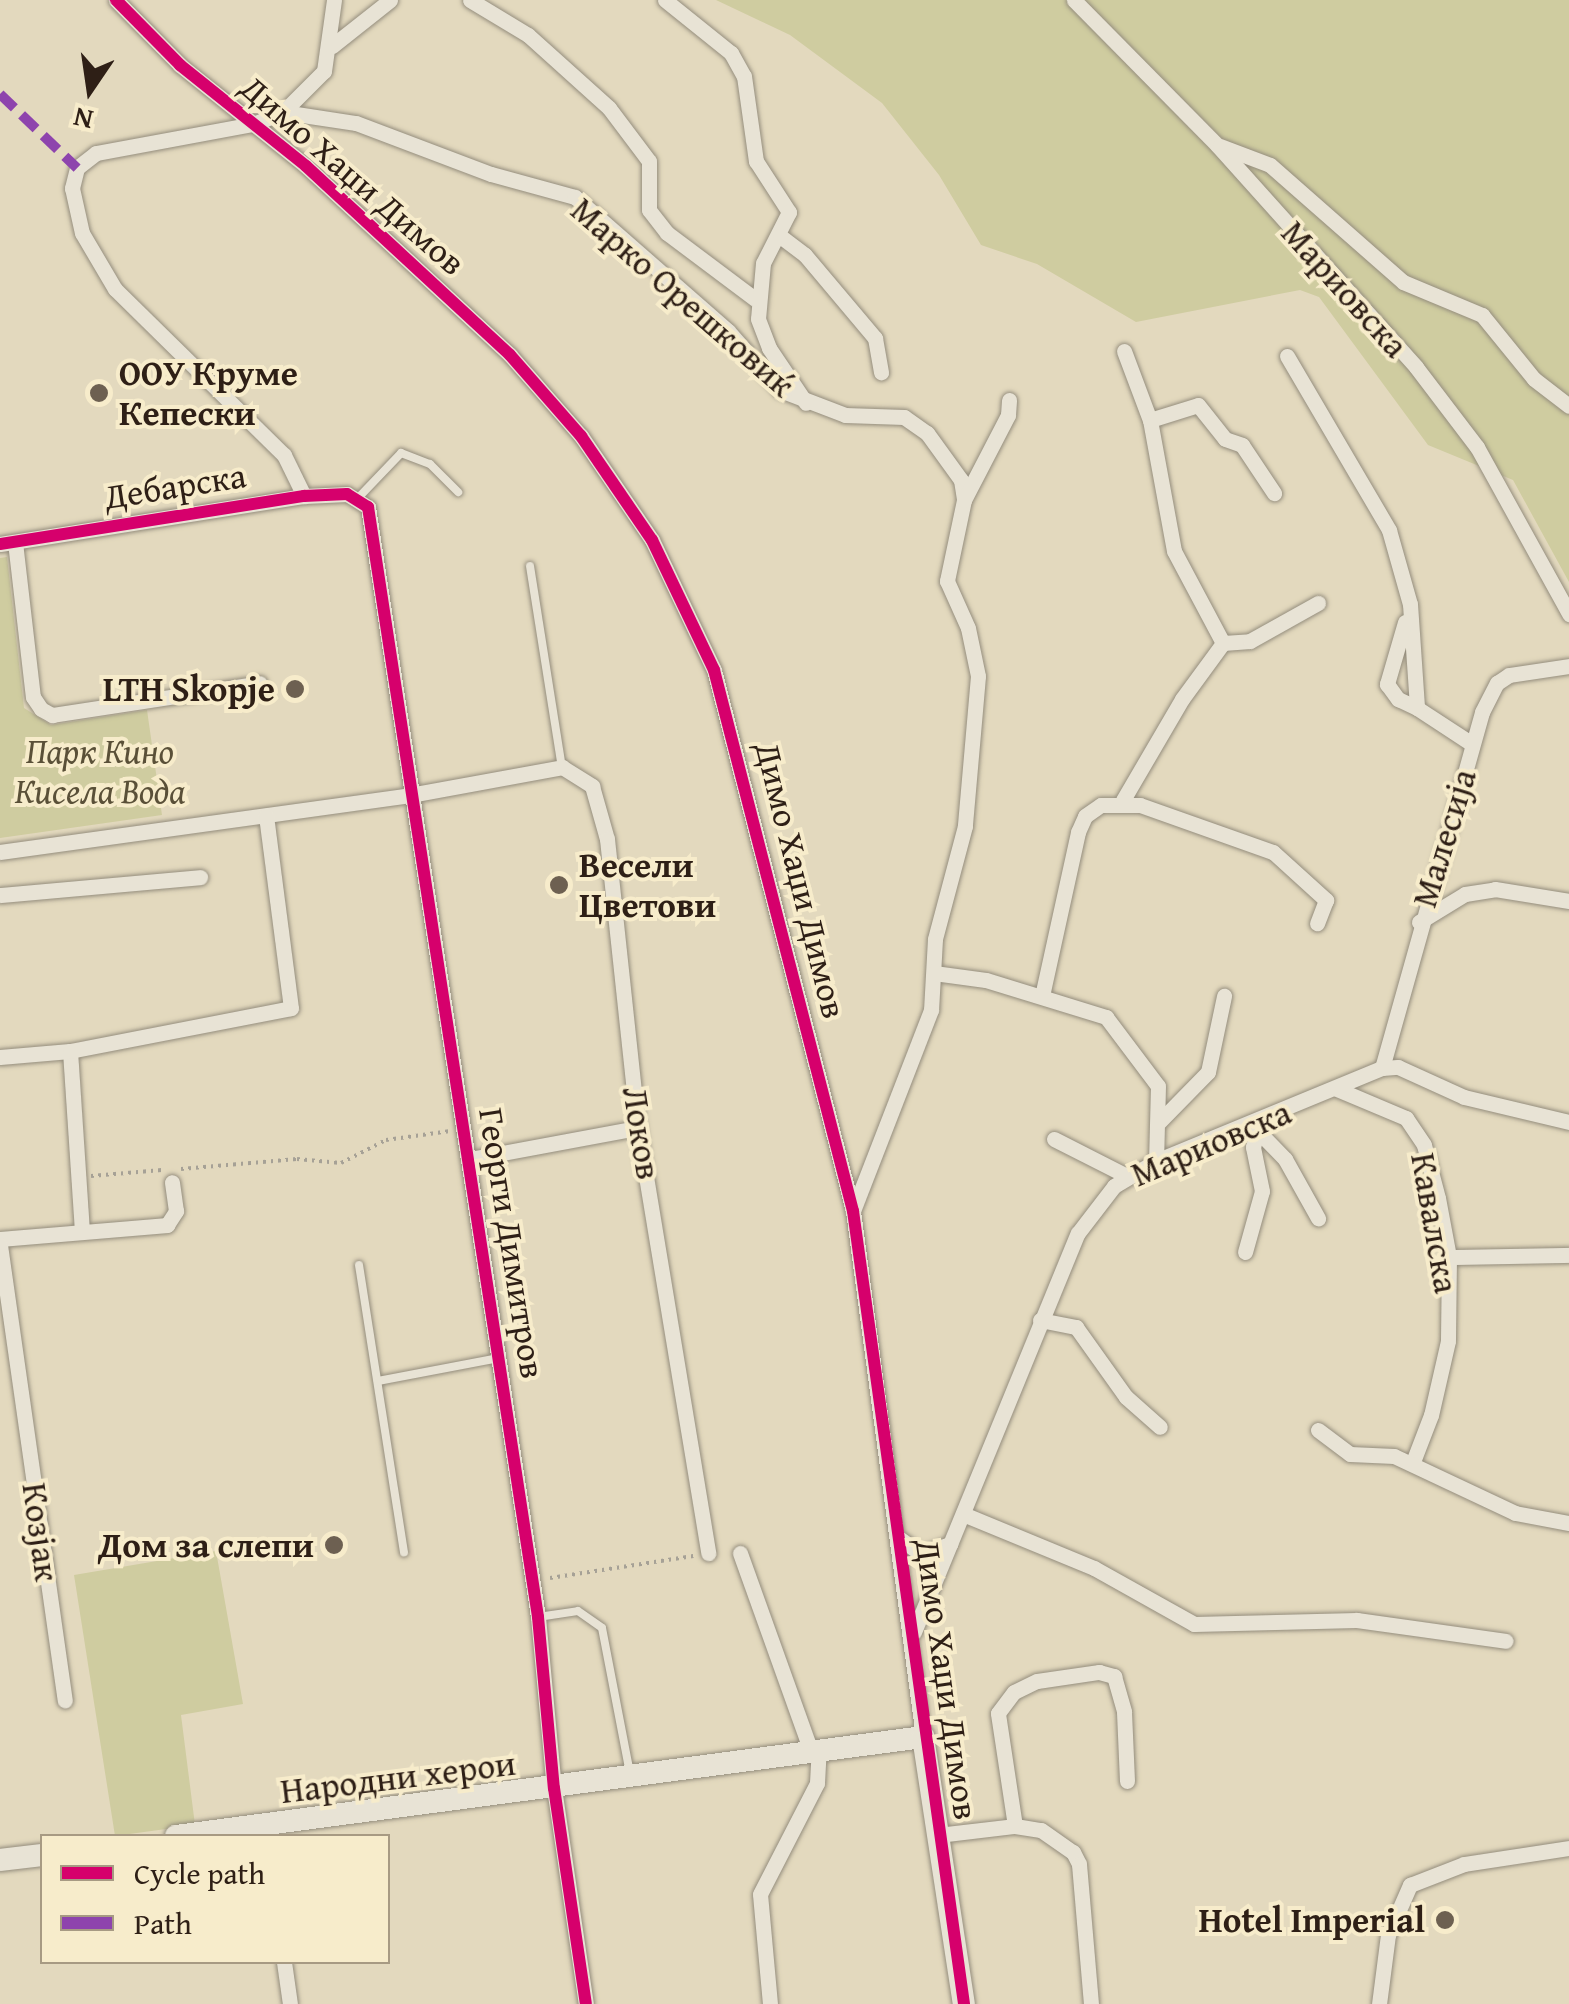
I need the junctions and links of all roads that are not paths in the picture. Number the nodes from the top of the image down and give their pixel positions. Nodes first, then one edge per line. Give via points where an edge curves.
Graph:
1 (116, 0) edge
2 (334, 0) edge
3 (390, 0) edge
4 (470, 0) edge
5 (664, 0) edge
6 (1074, 0) edge
7 (332, 46) junction
8 (283, 112) junction
9 (252, 124) junction
10 (1216, 145) junction
11 (780, 236) junction
12 (755, 298) junction
13 (1124, 351) dead end
14 (1287, 356) dead end
15 (881, 372) dead end
16 (1008, 400) dead end
17 (806, 403) junction
18 (1569, 406) edge
19 (1150, 420) junction
20 (458, 492) dead end
21 (1274, 494) dead end
22 (304, 496) junction
23 (360, 497) junction
24 (964, 500) junction
25 (8, 543) edge
26 (530, 566) dead end
27 (1318, 604) dead end
28 (1410, 604) junction
29 (1569, 614) edge
30 (1223, 644) junction
31 (1569, 666) edge
32 (260, 683) dead end
33 (1417, 708) junction
34 (1472, 744) junction
35 (562, 767) junction
36 (410, 795) junction
37 (1123, 800) junction
38 (266, 816) junction
39 (0, 852) edge
40 (200, 877) dead end
41 (0, 894) edge
42 (1569, 902) edge
43 (1419, 922) junction
44 (1317, 923) dead end
45 (934, 973) junction
46 (1042, 996) junction
47 (1224, 996) dead end
48 (70, 1051) junction
49 (0, 1056) edge
50 (1382, 1068) junction
51 (1337, 1089) junction
52 (1158, 1122) junction
53 (1569, 1122) edge
54 (638, 1128) junction
55 (1254, 1128) junction
56 (1054, 1139) dead end
57 (470, 1159) junction
58 (1156, 1161) junction
59 (177, 1175) road end
60 (1127, 1176) junction
61 (853, 1212) junction
62 (1318, 1218) dead end
63 (82, 1230) junction
64 (0, 1242) edge
65 (1245, 1252) dead end
66 (1569, 1256) edge
67 (1449, 1257) junction
68 (359, 1266) dead end
69 (1040, 1320) junction
70 (499, 1358) junction
71 (378, 1381) junction
72 (1160, 1428) dead end
73 (1318, 1430) dead end
74 (1412, 1462) junction
75 (963, 1514) junction
76 (1569, 1523) edge
77 (898, 1536) junction
78 (950, 1544) junction
79 (404, 1552) dead end
80 (740, 1552) dead end
81 (708, 1554) road end
82 (538, 1618) junction
83 (913, 1636) junction
84 (1506, 1642) dead end
85 (65, 1700) dead end
86 (924, 1737) junction
87 (814, 1748) junction
88 (630, 1774) junction
89 (1127, 1782) dead end
90 (554, 1788) junction
91 (1015, 1826) junction
92 (263, 1831) edge
93 (211, 1834) edge
94 (938, 1835) junction
95 (1569, 1848) edge
96 (40, 1854) edge
97 (0, 1860) edge
98 (284, 1964) edge
99 (290, 2004) edge
100 (586, 2004) edge
101 (770, 2004) edge
102 (964, 2004) edge
103 (1092, 2004) edge
104 (1379, 2004) edge

1 - 9 street, Димо Хаџи Димов
2 - 7 street
3 - 7 street
4 - 12 street via 528,34 609,108 650,160 649,210 667,233
5 - 11 street via 731,53 744,76 756,161 789,212
6 - 10 street, Мариовска
7 - 8 street via 315,85
8 - 9 street
8 - 17 street, Марко Орешковиќ via 356,124 575,197 728,331 756,368
9 - 22 street, Димо Хаџи Димов via 96,152 76,168 72,197 82,233 116,289 284,454
9 - 61 street, Димо Хаџи Димов via 510,355 581,436 652,540 727,704
10 - 18 street via 1270,165 1403,282 1482,316 1534,380
10 - 29 street, Мариовска via 1446,405 1477,447
11 - 12 street, Марко Орешковиќ via 763,264
11 - 15 street via 805,255 875,338
12 - 17 street, Марко Орешковиќ via 769,348
13 - 19 street
14 - 28 street via 1376,504
16 - 24 street via 1008,415
17 - 24 street, Марко Орешковиќ via 867,420 904,417 946,458 961,480
19 - 21 street via 1198,405 1225,439 1242,445
19 - 30 street via 1174,550
20 - 23 lane via 430,464 401,453
22 - 23 street, Дебарска
22 - 25 street, Дебарска
23 - 36 street, Георги Димитров via 373,520
24 - 45 street via 947,581 968,628 978,676 965,826 935,940
25 - 32 street via 33,698 52,715
26 - 35 lane
27 - 30 street via 1250,641
28 - 33 street
28 - 33 street via 1387,684
30 - 37 street
31 - 34 street, Малесија via 1509,675 1497,683
33 - 34 street
34 - 43 street, Малесија
35 - 36 street
35 - 54 street, Локов via 592,786 607,838
36 - 38 street
36 - 57 street, Георги Димитров
37 - 44 street via 1284,858 1326,900
37 - 46 street via 1085,816
38 - 39 street
38 - 48 street via 291,1008
40 - 41 street
42 - 43 street via 1495,888 1465,894
43 - 50 street, Малесија
45 - 46 street
45 - 61 street via 931,1010
46 - 52 street via 1106,1017 1158,1086
47 - 52 street via 1208,1072
48 - 49 street
48 - 63 street
50 - 51 street, Мариовска
50 - 53 street via 1398,1067 1464,1097
51 - 55 street, Мариовска
51 - 67 street, Кавалска via 1390,1106 1416,1130
52 - 58 street
54 - 57 street
54 - 81 street, Локов
55 - 58 street, Мариовска
55 - 62 street via 1285,1160
55 - 65 street via 1262,1190
56 - 60 street
57 - 70 street, Георги Димитров
58 - 60 street, Мариовска
59 - 63 street, Козјак via 176,1211 167,1225
60 - 69 street, Мариовска via 1090,1212
61 - 77 street, Димо Хаџи Димов
63 - 64 street, Козјак
64 - 85 street, Козјак
66 - 67 street
67 - 74 street, Кавалска via 1448,1341
68 - 71 lane
69 - 72 street via 1076,1327 1126,1397
69 - 75 street, Мариовска
70 - 71 lane
70 - 82 street, Георги Димитров
71 - 79 lane
73 - 74 street via 1350,1454
74 - 76 street via 1514,1513
75 - 78 street, Мариовска
75 - 84 street via 1094,1568 1194,1624 1357,1620
77 - 78 street via 921,1554 935,1555
77 - 83 street, Димо Хаџи Димов
78 - 83 street, Мариовска
80 - 87 street
82 - 88 lane via 578,1611 602,1628
82 - 90 street, Георги Димитров
83 - 86 street, Димо Хаџи Димов
86 - 87 street, Народни херои
86 - 94 street, Димо Хаџи Димов
87 - 88 street, Народни херои
87 - 101 street via 817,1783 760,1894
88 - 90 street, Народни херои
89 - 91 street via 1124,1712 1114,1676 1100,1672 1037,1682 1014,1692 998,1712
90 - 92 street, Народни херои
90 - 100 street, Георги Димитров
91 - 94 street
91 - 103 street via 1041,1830 1079,1864
92 - 93 street, Народни херои
94 - 102 street, Димо Хаџи Димов
95 - 104 street via 1464,1864 1410,1885 1388,1935
96 - 97 street
98 - 99 street

